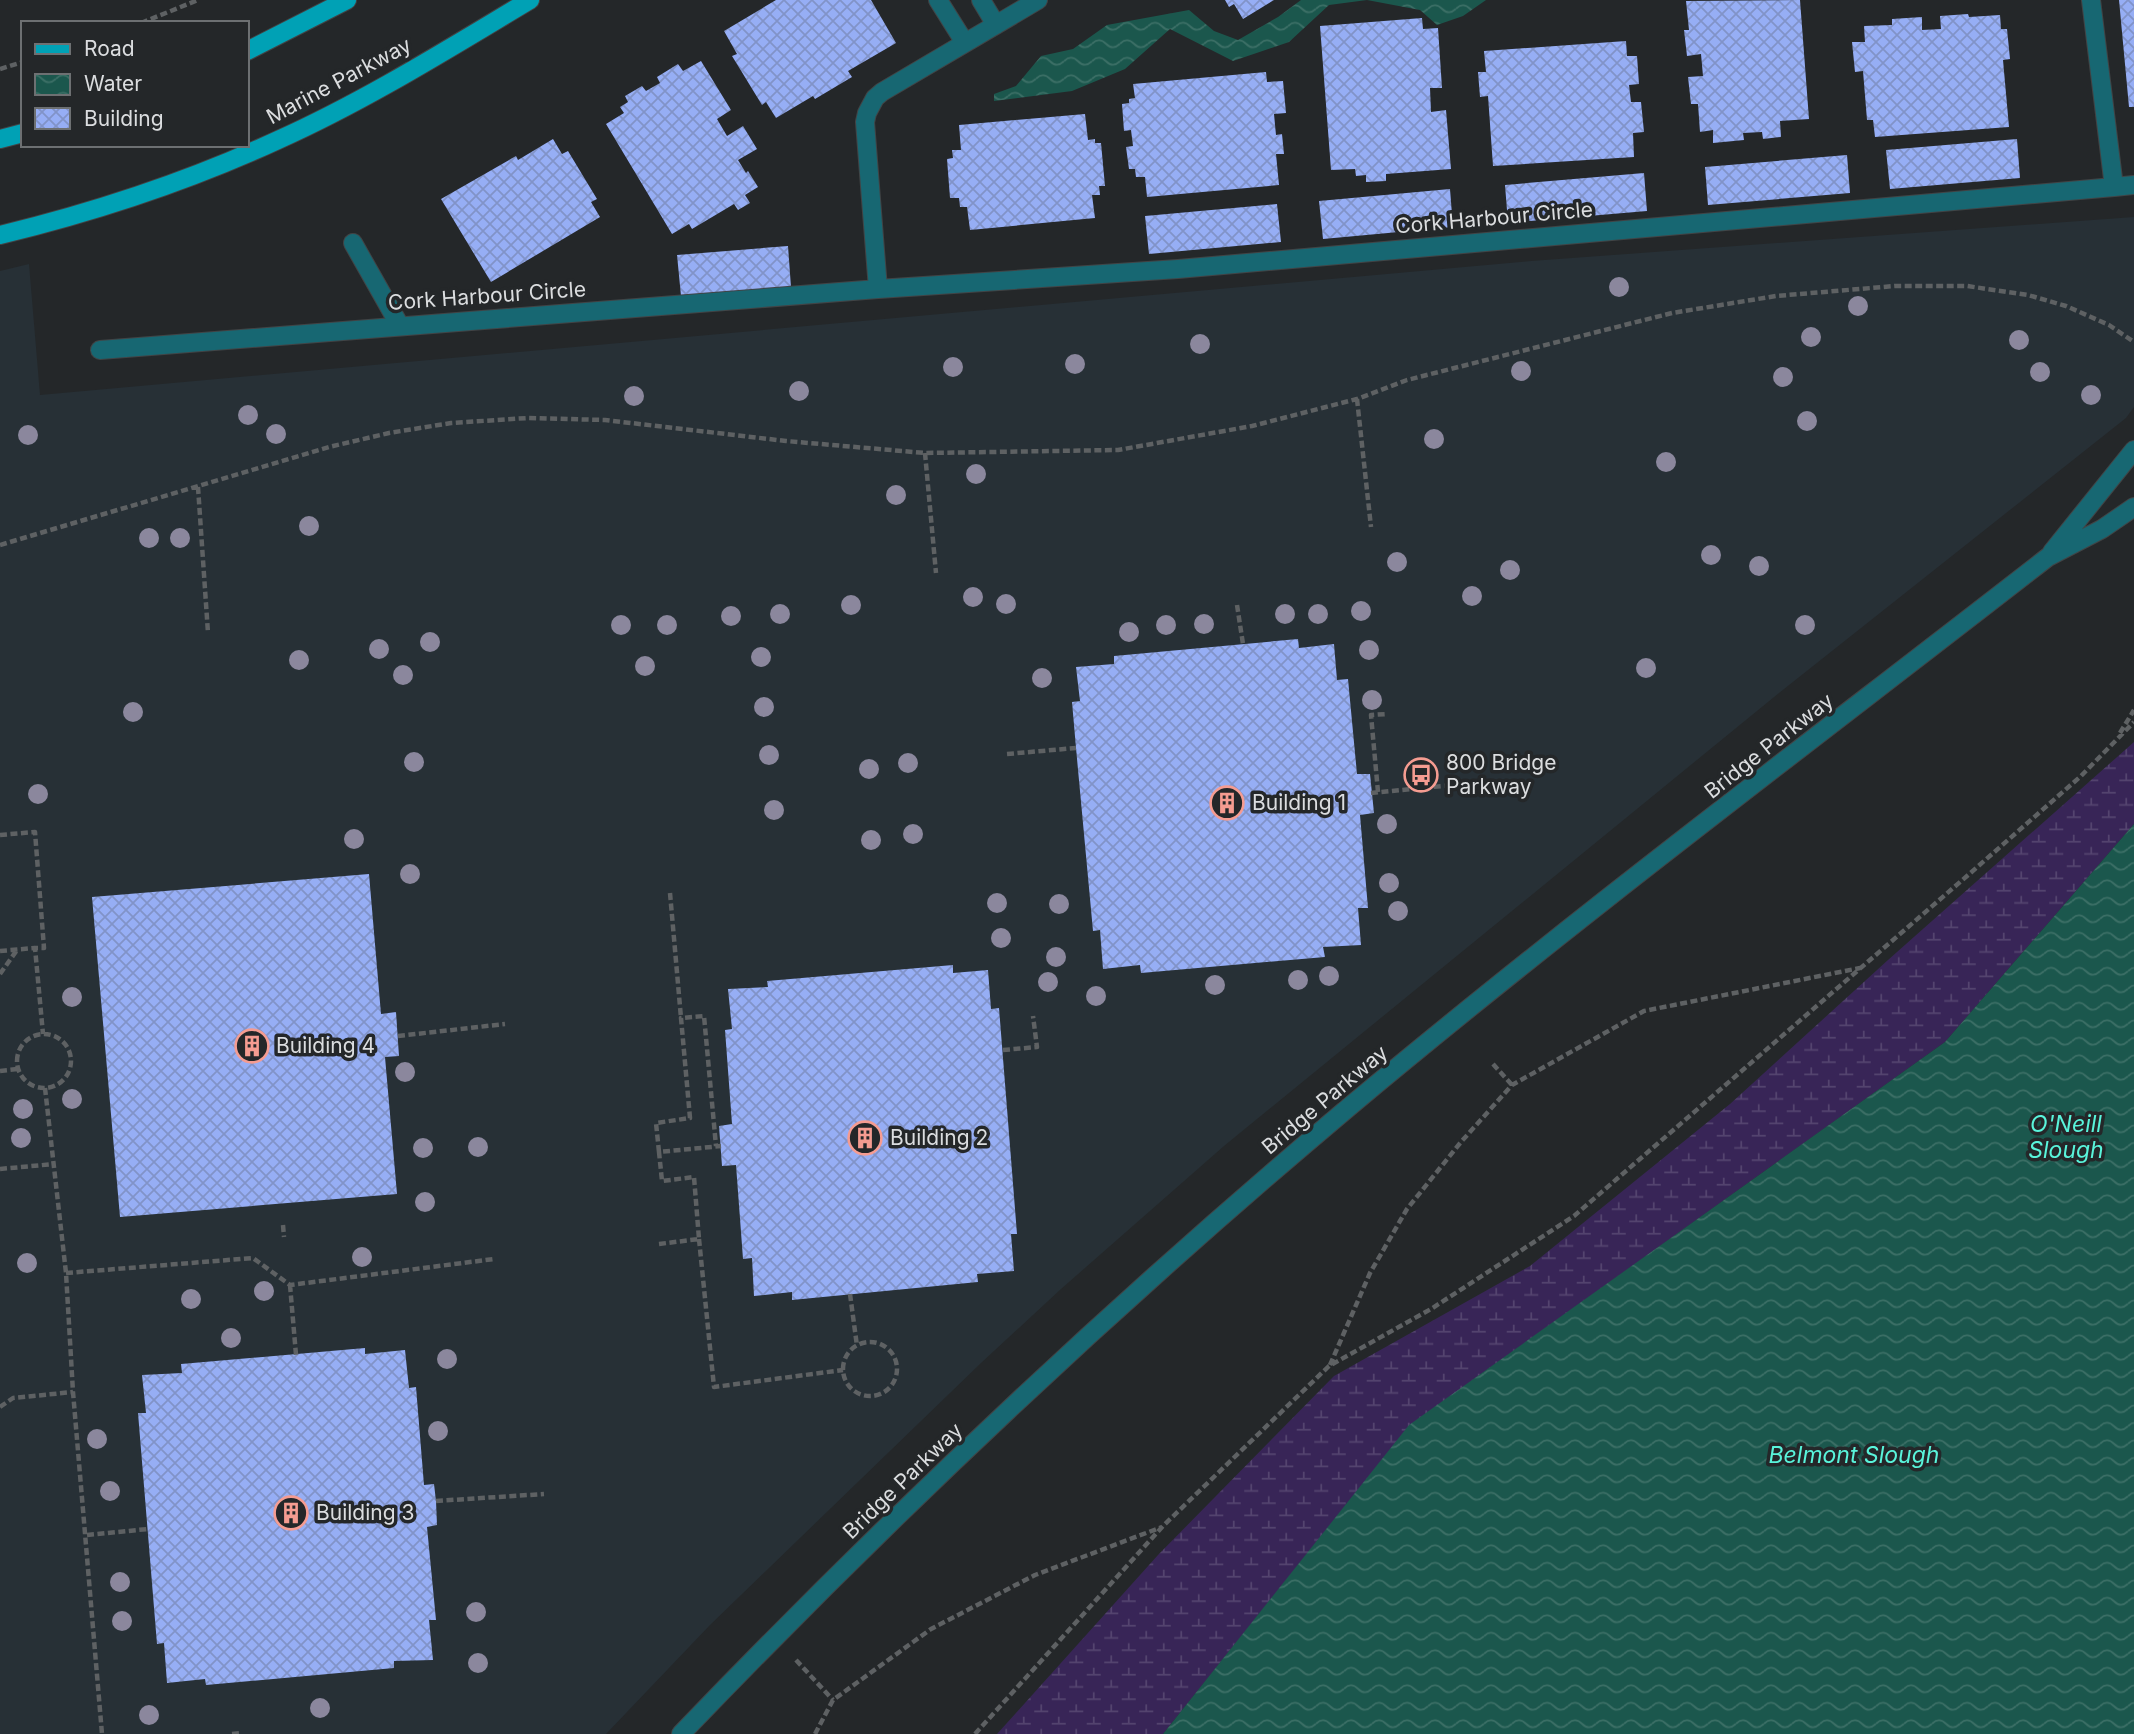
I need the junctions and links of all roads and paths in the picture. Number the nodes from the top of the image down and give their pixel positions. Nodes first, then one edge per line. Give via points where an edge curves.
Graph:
1 (198, 0) edge
2 (346, 0) edge
3 (530, 0) edge
4 (938, 0) edge
5 (981, 0) edge
6 (1038, 0) edge
7 (2091, 0) edge
8 (146, 21) edge
9 (996, 25) junction
10 (965, 43) junction
11 (248, 50) edge
12 (21, 63) edge
13 (0, 69) edge
14 (21, 134) edge
15 (0, 139) edge
16 (2134, 185) edge
17 (2114, 187) junction
18 (0, 235) edge
19 (353, 243) dead end
20 (878, 289) junction
21 (400, 326) junction
22 (2134, 342) edge
23 (100, 350) dead end
24 (1357, 399) junction
25 (2134, 450) edge
26 (926, 453) junction
27 (198, 487) junction
28 (2134, 507) edge
29 (1371, 527) dead end
30 (0, 545) edge
31 (2048, 557) junction
32 (936, 573) dead end
33 (1237, 605) dead end
34 (208, 633) dead end
35 (1242, 644) dead end
36 (2134, 710) edge
37 (1387, 714) dead end
38 (2134, 722) edge
39 (2115, 741) junction
40 (1076, 748) dead end
41 (1007, 754) dead end
42 (1453, 786) dead end
43 (1378, 792) junction
44 (1371, 793) dead end
45 (0, 835) edge
46 (670, 893) dead end
47 (35, 948) junction
48 (17, 950) junction
49 (0, 951) edge
50 (1861, 968) junction
51 (0, 974) edge
52 (1033, 1016) dead end
53 (681, 1018) junction
54 (505, 1024) dead end
55 (43, 1034) junction
56 (398, 1036) dead end
57 (1003, 1050) dead end
58 (1493, 1063) dead end
59 (18, 1069) junction
60 (0, 1071) edge
61 (1512, 1085) junction
62 (45, 1088) junction
63 (659, 1152) junction
64 (54, 1164) junction
65 (0, 1169) edge
66 (283, 1225) dead end
67 (284, 1237) dead end
68 (699, 1239) junction
69 (659, 1244) dead end
70 (494, 1259) dead end
71 (66, 1273) junction
72 (290, 1285) junction
73 (849, 1294) dead end
74 (857, 1346) junction
75 (296, 1355) dead end
76 (1329, 1366) junction
77 (843, 1370) junction
78 (73, 1392) junction
79 (0, 1407) edge
80 (544, 1494) dead end
81 (436, 1501) dead end
82 (1163, 1526) junction
83 (148, 1529) dead end
84 (86, 1535) junction
85 (775, 1637) junction
86 (833, 1700) junction
87 (242, 1733) edge
88 (102, 1734) edge
89 (232, 1734) edge
90 (681, 1734) edge
91 (815, 1734) edge
92 (975, 1734) edge

1 - 8 path
2 - 11 main road
3 - 18 main road, Marine Parkway via 278,140 130,198
4 - 10 street
5 - 9 street
6 - 9 street
7 - 17 street
9 - 10 street
10 - 20 street via 882,92 867,113 865,141
12 - 13 path
14 - 15 main road
16 - 17 street, Cork Harbour Circle
17 - 20 street, Cork Harbour Circle via 1178,269
19 - 21 street
20 - 21 street, Cork Harbour Circle
21 - 23 street, Cork Harbour Circle
22 - 24 path via 2109,325 2028,295 1967,286 1895,286 1776,296 1672,313 1407,380
24 - 26 path via 1252,426 1118,450
24 - 29 path
25 - 31 street, Bridge Parkway
26 - 27 path via 605,420 528,418 389,433
26 - 32 path
27 - 30 path
27 - 34 path
28 - 31 street, Bridge Parkway
31 - 85 street, Bridge Parkway via 1351,1106 1020,1399
33 - 35 path
36 - 39 path
37 - 43 path via 1371,715
38 - 39 path
39 - 50 path
40 - 41 path
42 - 43 path
43 - 44 path
45 - 47 path via 35,832 44,948
46 - 53 path
47 - 48 path
47 - 55 path
48 - 49 path
48 - 51 path
50 - 61 path via 1644,1011
50 - 76 path via 1574,1216 1431,1309
52 - 57 path via 1037,1047
53 - 63 path via 690,1118 656,1123
53 - 63 path via 704,1016 718,1146
54 - 56 path
55 - 59 path via 20,1048
55 - 62 path via 66,1045 71,1063 64,1080
58 - 61 path
59 - 60 path
59 - 62 path via 31,1085
61 - 76 path via 1407,1209 1370,1273
62 - 64 path
63 - 68 path via 662,1181 694,1177
64 - 65 path
64 - 71 path
66 - 67 path
68 - 69 path
68 - 77 path via 713,1387
70 - 72 path
71 - 72 path via 253,1258
71 - 78 path
72 - 75 path
73 - 74 path
74 - 77 path via 847,1355
74 - 77 path via 878,1343 892,1353 898,1370 891,1387 876,1395 859,1394 846,1381
76 - 82 path
78 - 79 path via 13,1398
78 - 84 path
80 - 81 path
82 - 86 path via 1035,1575 931,1629
82 - 92 path
83 - 84 path
84 - 88 path
85 - 86 path
85 - 90 street, Bridge Parkway
86 - 91 path
87 - 89 path

